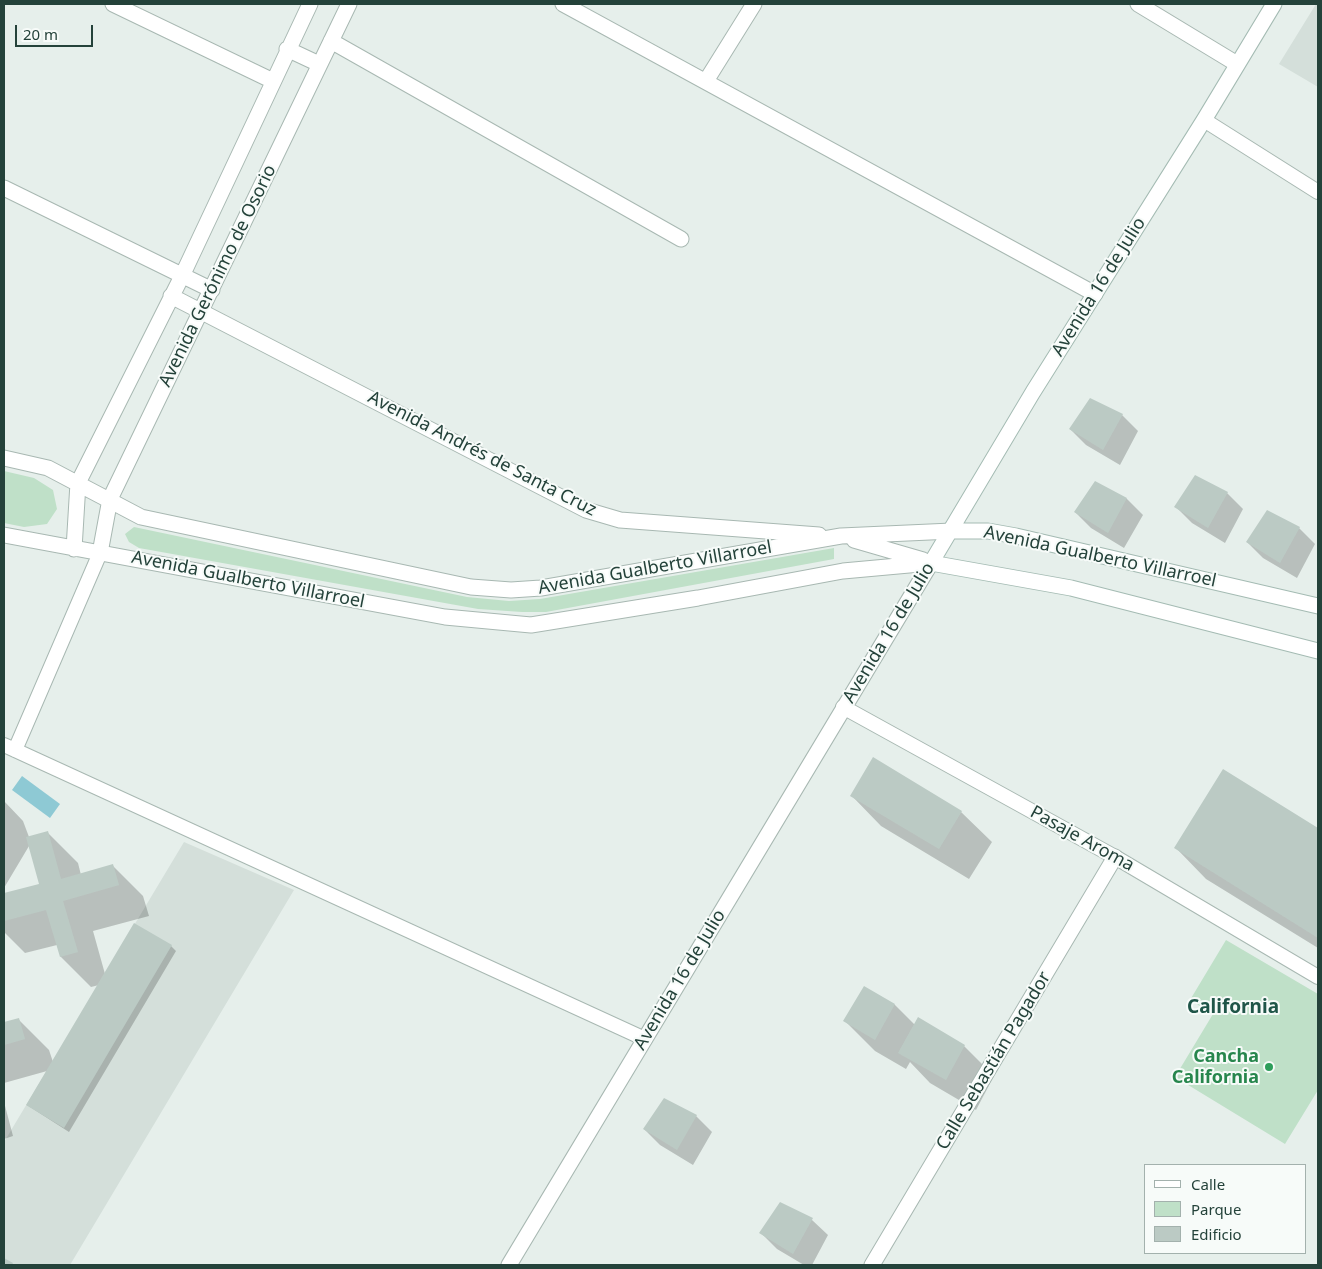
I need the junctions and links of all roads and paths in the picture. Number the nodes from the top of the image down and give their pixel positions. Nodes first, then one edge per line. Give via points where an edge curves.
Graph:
1 (113, 4) edge
2 (310, 4) edge
3 (349, 4) edge
4 (563, 4) edge
5 (754, 4) edge
6 (1138, 4) edge
7 (1274, 4) edge
8 (331, 41) junction
9 (287, 49) junction
10 (319, 64) junction
11 (1237, 64) junction
12 (273, 81) junction
13 (706, 81) junction
14 (1204, 120) junction
15 (4, 188) edge
16 (1318, 192) edge
17 (681, 240) dead end
18 (182, 276) junction
19 (212, 290) junction
20 (1095, 294) junction
21 (171, 296) junction
22 (202, 311) junction
23 (4, 458) edge
24 (78, 483) junction
25 (110, 499) junction
26 (952, 531) junction
27 (4, 535) edge
28 (841, 536) junction
29 (74, 549) junction
30 (100, 552) junction
31 (932, 563) junction
32 (1318, 606) edge
33 (1318, 651) edge
34 (843, 707) junction
35 (10, 748) edge
36 (1115, 857) junction
37 (1318, 977) edge
38 (646, 1039) junction
39 (509, 1265) edge
40 (872, 1265) edge

1 - 12 street
2 - 9 street, Avenida Gerónimo de Osorio
3 - 8 street, Avenida Gerónimo de Osorio
4 - 13 street
5 - 13 street
6 - 11 street
7 - 11 street, Avenida 16 de Julio
8 - 10 street, Avenida Gerónimo de Osorio
8 - 17 street
9 - 10 street
9 - 12 street, Avenida Gerónimo de Osorio
10 - 19 street, Avenida Gerónimo de Osorio
11 - 14 street, Avenida 16 de Julio
12 - 18 street, Avenida Gerónimo de Osorio
13 - 20 street
14 - 16 lane
14 - 20 street, Avenida 16 de Julio
15 - 18 street
18 - 19 street
18 - 21 street, Avenida Gerónimo de Osorio
19 - 22 street, Avenida Gerónimo de Osorio
20 - 26 street, Avenida 16 de Julio
21 - 22 street, Avenida Andrés de Santa Cruz
21 - 24 street, Avenida Gerónimo de Osorio
22 - 25 street, Avenida Gerónimo de Osorio
22 - 28 street, Avenida Andrés de Santa Cruz via 586,510 620,520
23 - 24 street, Avenida Gualberto Villarroel via 48,468
24 - 25 street, Avenida Gualberto Villarroel
24 - 29 street, Avenida Gerónimo de Osorio
25 - 28 street, Avenida Gualberto Villarroel via 141,517 471,587 511,590 541,588
25 - 30 street, Avenida Gerónimo de Osorio
26 - 28 street, Avenida Gualberto Villarroel
26 - 31 street, Avenida 16 de Julio
26 - 32 street, Avenida Gualberto Villarroel via 988,531 1016,536
27 - 29 street, Avenida Gualberto Villarroel
28 - 31 street, Avenida Andrés de Santa Cruz
29 - 30 street, Avenida Gualberto Villarroel
30 - 31 street, Avenida Gualberto Villarroel via 444,617 531,625 843,571
30 - 35 lane
31 - 33 street, Avenida Gualberto Villarroel via 1071,588
31 - 34 street, Avenida 16 de Julio
34 - 36 lane, Pasaje Aroma
34 - 38 street, Avenida 16 de Julio
35 - 38 lane
36 - 37 lane, Pasaje Aroma
36 - 40 street, Calle Sebastián Pagador
38 - 39 street, Avenida 16 de Julio

